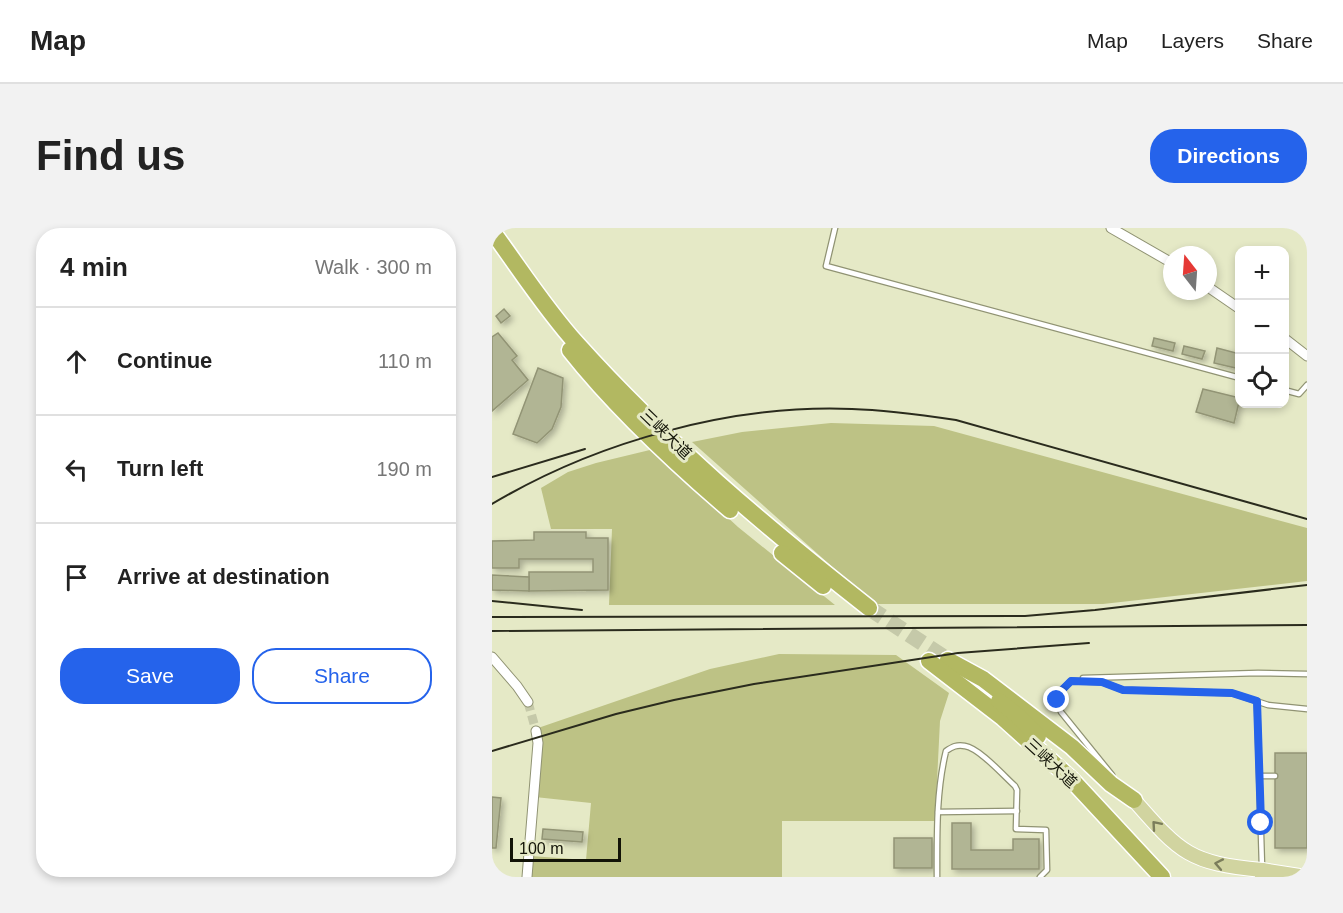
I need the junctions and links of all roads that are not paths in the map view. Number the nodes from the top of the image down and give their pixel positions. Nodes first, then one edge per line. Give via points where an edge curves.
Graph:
1 (836, 228) edge
2 (1111, 228) edge
3 (492, 231) edge
4 (492, 250) edge
5 (1163, 257) edge
6 (1217, 293) edge
7 (1235, 306) edge
8 (1289, 342) edge
9 (1307, 356) edge
10 (1235, 377) edge
11 (1307, 385) edge
12 (1289, 391) edge
13 (492, 657) edge
14 (929, 661) tunnel mouth
15 (1307, 674) edge
16 (1071, 681) junction
17 (1257, 701) junction
18 (528, 702) tunnel mouth
19 (1307, 709) edge
20 (536, 731) tunnel mouth
21 (1260, 776) junction
22 (1275, 776) dead end
23 (1134, 800) junction
24 (938, 812) junction
25 (1017, 812) junction
26 (1262, 873) edge
27 (527, 877) edge
28 (937, 877) edge
29 (1040, 877) edge
30 (1162, 877) edge
31 (1174, 877) edge
32 (1307, 877) edge

1 - 10 lane via 826,266
2 - 5 street
3 - 4 highway, 三峡大道 via 576,343 635,404 736,500 861,608 794,564 682,467 591,377
6 - 7 street
8 - 9 street
11 - 12 lane via 1299,394
13 - 18 street
14 - 30 highway, 三峡大道 via 1003,718 1062,772
15 - 16 lane via 1108,676
16 - 17 lane via 1102,682 1123,690 1232,693
16 - 23 lane via 1057,700 1061,712
17 - 19 lane
17 - 21 lane
20 - 27 street
21 - 22 lane
21 - 26 lane
26 -> 23 main road via 1192,856 1163,833
23 - 31 highway, 三峡大道 via 983,679 948,660 1019,717
24 - 25 lane
24 - 25 lane via 946,751 954,746 976,751 1015,786
24 - 28 lane
25 - 29 lane via 1016,829 1046,830 1047,870
26 - 32 main road

